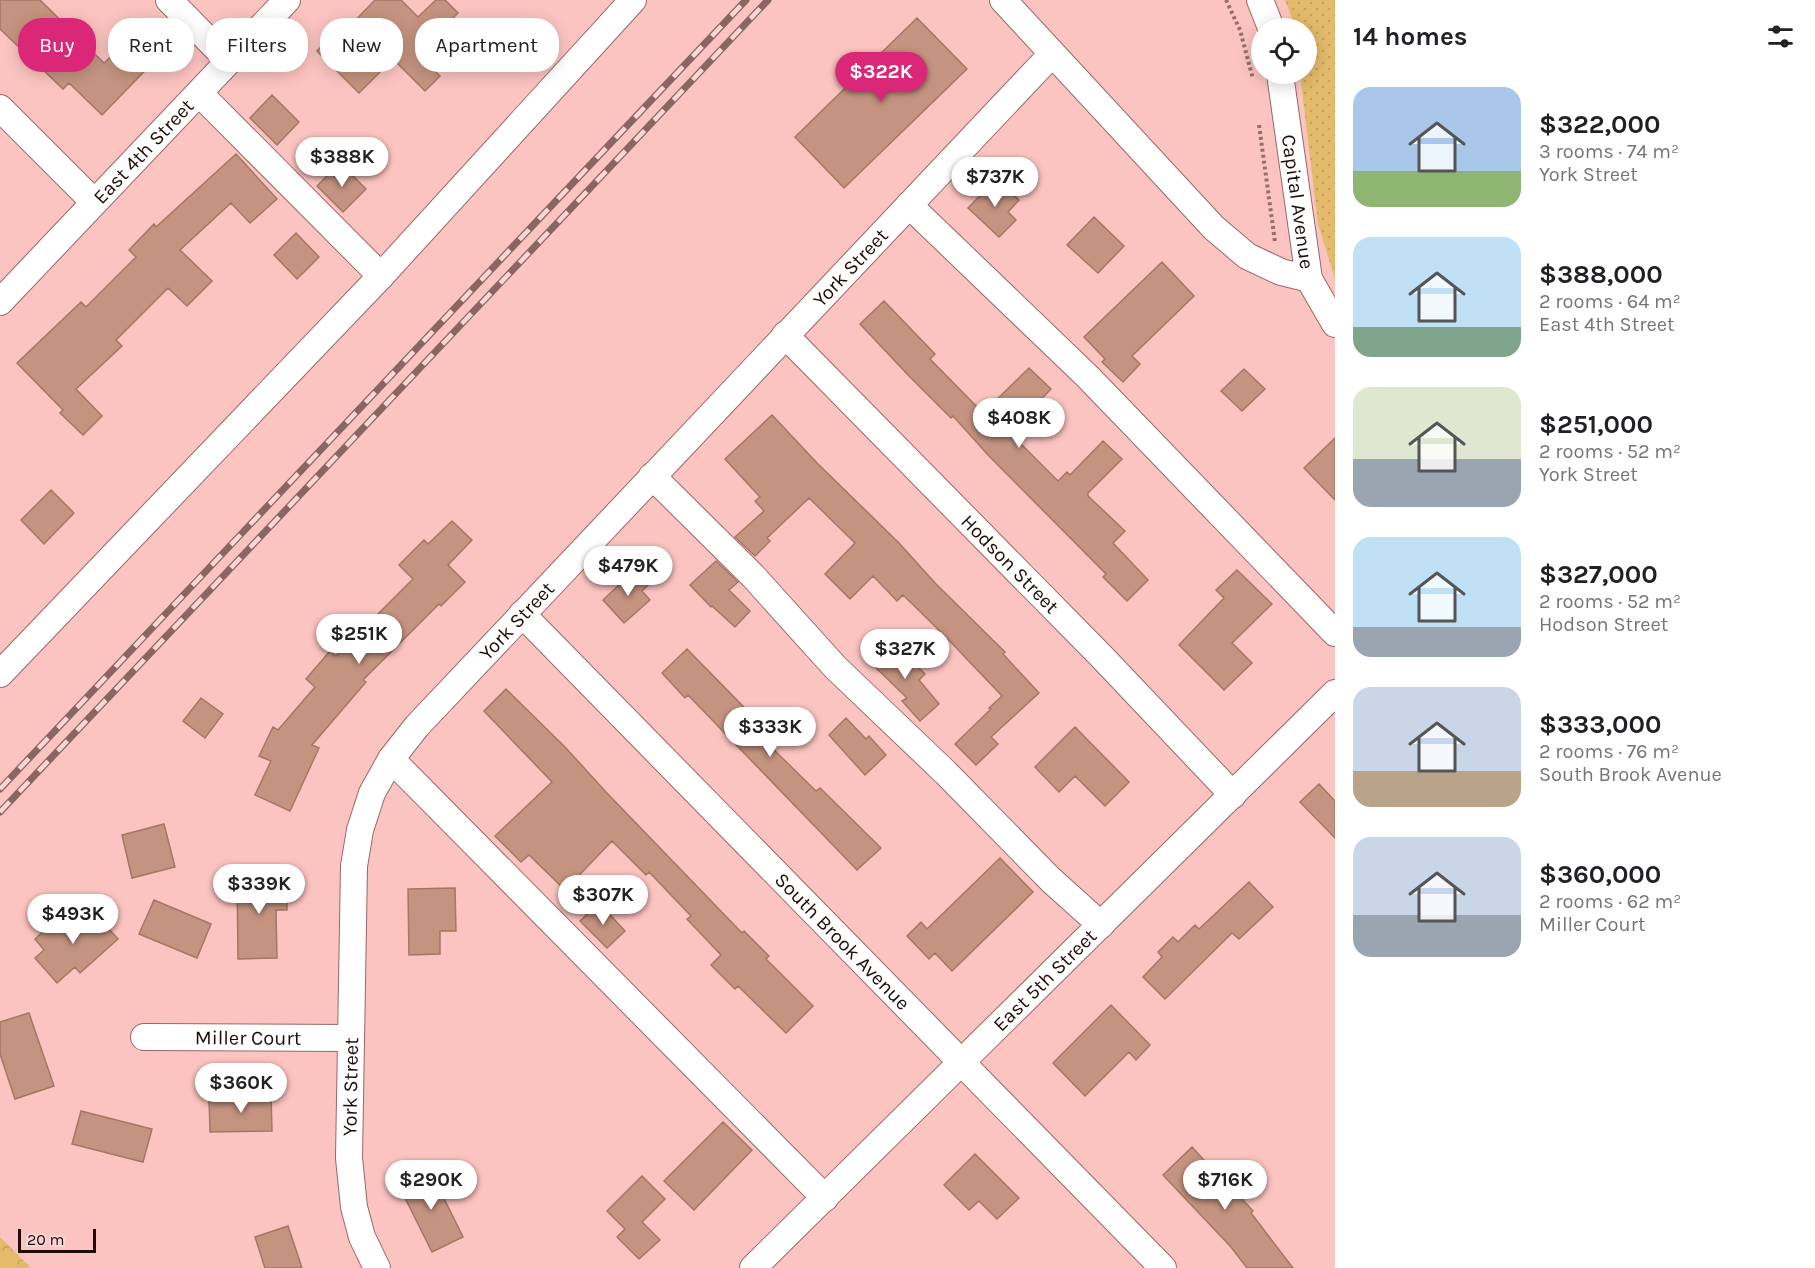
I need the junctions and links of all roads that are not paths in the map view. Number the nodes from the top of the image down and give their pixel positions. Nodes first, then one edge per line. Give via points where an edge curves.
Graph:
1 (169, 0) edge
2 (287, 0) edge
3 (633, 0) edge
4 (1003, 0) edge
5 (1260, 0) edge
6 (270, 18) edge
7 (1266, 18) edge
8 (206, 38) edge
9 (1052, 54) junction
10 (219, 72) edge
11 (1281, 84) edge
12 (199, 93) junction
13 (0, 108) edge
14 (94, 202) junction
15 (909, 205) junction
16 (381, 276) junction
17 (1309, 279) junction
18 (0, 302) edge
19 (1335, 324) edge
20 (785, 335) junction
21 (652, 476) junction
22 (522, 614) junction
23 (1335, 633) edge
24 (0, 674) edge
25 (1335, 693) edge
26 (391, 759) junction
27 (1233, 795) junction
28 (1101, 925) junction
29 (144, 1037) dead end
30 (350, 1038) junction
31 (961, 1063) junction
32 (825, 1198) junction
33 (377, 1268) edge
34 (753, 1268) edge
35 (1163, 1268) edge

1 - 8 street
2 - 6 street, East 4th Street
3 - 16 street
4 - 9 street
5 - 7 street
9 - 15 street, York Street
9 - 17 street via 1214,228 1247,256 1281,272
10 - 12 street, East 4th Street
11 - 17 street, Capital Avenue
12 - 14 street, East 4th Street
12 - 16 street
13 - 14 street
14 - 18 street, East 4th Street
15 - 20 street, York Street
15 - 23 street via 1088,377
16 - 24 street
17 - 19 street, Capital Avenue
20 - 21 street, York Street
20 - 27 street, Hodson Street
21 - 22 street, York Street
21 - 28 street via 753,576 835,667
22 - 26 street, York Street
22 - 31 street, South Brook Avenue
25 - 27 street, East 5th Street
26 - 30 street, York Street via 372,793 354,866
26 - 32 street
27 - 28 street, East 5th Street
28 - 31 street, East 5th Street
29 - 30 street, Miller Court
30 - 33 street, York Street via 349,1158 354,1207 362,1237
31 - 32 street, East 5th Street
31 - 35 street, South Brook Avenue
32 - 34 street, East 5th Street

